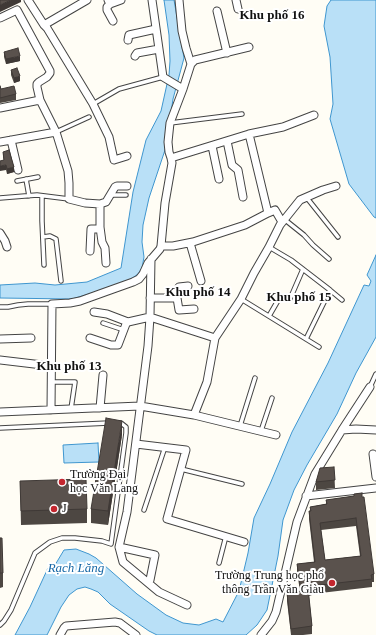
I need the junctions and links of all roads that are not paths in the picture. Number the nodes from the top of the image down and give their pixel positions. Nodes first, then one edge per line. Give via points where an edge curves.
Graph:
1 (28, 0) edge
2 (87, 0) edge
3 (121, 0) edge
4 (152, 0) edge
5 (179, 0) edge
6 (236, 0) edge
7 (109, 2) edge
8 (238, 8) dead end
9 (217, 11) dead end
10 (0, 18) edge
11 (113, 21) dead end
12 (44, 25) junction
13 (156, 29) junction
14 (128, 40) dead end
15 (249, 47) dead end
16 (159, 49) junction
17 (227, 53) junction
18 (135, 56) dead end
19 (191, 64) junction
20 (163, 77) junction
21 (183, 89) junction
22 (40, 100) junction
23 (93, 104) junction
24 (0, 108) edge
25 (242, 114) dead end
26 (314, 115) dead end
27 (89, 117) dead end
28 (170, 123) junction
29 (56, 132) junction
30 (249, 134) junction
31 (11, 140) junction
32 (228, 141) junction
33 (0, 142) edge
34 (212, 146) junction
35 (127, 156) dead end
36 (171, 158) junction
37 (18, 170) dead end
38 (38, 177) dead end
39 (26, 179) junction
40 (219, 179) dead end
41 (17, 181) dead end
42 (127, 186) dead end
43 (336, 186) dead end
44 (111, 194) junction
45 (126, 195) dead end
46 (28, 196) junction
47 (42, 196) junction
48 (243, 197) dead end
49 (0, 198) edge
50 (307, 198) junction
51 (69, 199) junction
52 (100, 204) junction
53 (268, 213) junction
54 (283, 220) junction
55 (100, 229) junction
56 (0, 233) edge
57 (43, 237) junction
58 (338, 238) dead end
59 (190, 243) junction
60 (161, 246) junction
61 (7, 247) dead end
62 (269, 247) junction
63 (90, 251) dead end
64 (151, 258) junction
65 (328, 259) dead end
66 (106, 263) dead end
67 (44, 265) dead end
68 (303, 269) junction
69 (61, 281) dead end
70 (201, 281) dead end
71 (188, 286) dead end
72 (330, 290) junction
73 (280, 297) dead end
74 (150, 298) junction
75 (176, 298) junction
76 (241, 299) junction
77 (290, 299) dead end
78 (342, 300) dead end
79 (52, 304) junction
80 (0, 308) edge
81 (194, 309) dead end
82 (94, 312) dead end
83 (269, 316) junction
84 (150, 317) junction
85 (128, 322) junction
86 (103, 323) dead end
87 (124, 330) junction
88 (0, 338) edge
89 (31, 338) dead end
90 (90, 338) dead end
91 (215, 338) junction
92 (306, 338) junction
93 (319, 347) dead end
94 (0, 360) edge
95 (51, 366) junction
96 (376, 374) edge
97 (103, 375) dead end
98 (255, 378) dead end
99 (51, 382) junction
100 (370, 387) joint
101 (272, 398) dead end
102 (140, 406) junction
103 (100, 408) junction
104 (71, 409) junction
105 (50, 410) junction
106 (0, 412) edge
107 (194, 414) junction
108 (240, 426) junction
109 (0, 428) edge
110 (342, 430) junction
111 (376, 430) edge
112 (261, 431) junction
113 (276, 435) dead end
114 (136, 444) junction
115 (165, 448) junction
116 (373, 454) dead end
117 (181, 469) junction
118 (376, 477) edge
119 (242, 484) dead end
120 (376, 488) edge
121 (306, 496) junction
122 (144, 510) dead end
123 (226, 536) junction
124 (244, 542) dead end
125 (119, 547) junction
126 (219, 562) dead end
127 (150, 580) dead end
128 (187, 605) dead end
129 (0, 624) edge
130 (60, 635) edge
131 (136, 635) edge
132 (261, 635) edge

1 - 12 street
2 - 12 street
3 - 7 street
4 - 13 street
5 - 19 street via 182,31
6 - 8 street
7 - 11 street via 107,10
9 - 17 street
10 - 22 street via 17,10 50,70 50,74 38,84
12 - 23 street
13 - 14 street via 129,35
13 - 16 street
15 - 17 street
16 - 18 street
16 - 20 street
17 - 19 street via 195,60
19 - 21 street
20 - 21 street
20 - 23 lane via 119,89
21 - 28 street
22 - 24 street
22 - 29 street
23 - 35 street via 109,137 114,160
25 - 28 lane
26 - 30 street via 283,127
27 - 29 lane
28 - 36 street via 168,142
29 - 31 street
29 - 51 street via 68,171
30 - 32 street
30 - 53 street
31 - 33 street
31 - 37 street
32 - 34 street
32 - 48 street via 232,165 238,170
34 - 36 street
34 - 40 street
36 - 60 street
38 - 39 lane
39 - 41 lane
39 - 46 lane
42 - 44 street via 117,186
43 - 50 street
44 - 45 lane
44 - 52 street via 106,202
46 - 47 lane
46 - 49 lane
47 - 51 lane
47 - 57 lane
50 - 54 street via 300,200
50 - 58 lane
51 - 52 street
52 - 55 street
53 - 54 street via 276,210
53 - 59 street via 245,225
54 - 62 street
54 - 65 lane via 304,235
55 - 63 street via 91,229
55 - 66 street
56 - 61 street
57 - 67 lane
57 - 69 lane via 50,236 56,239
59 - 60 street
59 - 70 street
60 - 64 street
62 - 68 lane
62 - 76 street
64 - 74 street
64 - 79 street via 143,274 134,282 80,301
68 - 72 lane
68 - 77 lane
71 - 75 street via 180,287 180,291 176,292
72 - 78 lane
72 - 92 lane
73 - 83 lane
74 - 75 street
74 - 84 street
75 - 81 street via 179,310
76 - 83 lane
76 - 91 street
79 - 80 lane
79 - 95 street
82 - 85 street
83 - 92 lane
84 - 85 street
84 - 91 street
84 - 102 street
85 - 87 street
86 - 87 lane
87 - 90 street via 118,345
88 - 89 street
91 - 107 street via 207,382
92 - 93 lane
94 - 95 street
95 - 99 street
96 - 100 lane
97 - 103 street
98 - 108 lane
99 - 104 lane via 74,382
99 - 105 street
100 - 110 street
101 - 112 lane
102 - 103 street
102 - 107 street
102 - 114 street
103 - 104 street
104 - 105 street
105 - 106 street
107 - 108 street
108 - 112 street
109 - 129 lane via 116,423 126,427 111,544 75,538 62,538 50,542 35,553 11,610
110 - 111 street
110 - 121 street via 315,474
112 - 113 street
114 - 115 street
114 - 125 street via 127,512
115 - 117 street via 186,450
115 - 122 lane
116 - 118 street
117 - 119 lane
117 - 123 street via 167,519
120 - 121 street
121 - 132 street via 296,522 276,612
123 - 124 street
123 - 126 lane
125 - 127 street via 155,555
125 - 128 street via 122,562 159,592
130 - 131 street via 66,626 118,622

